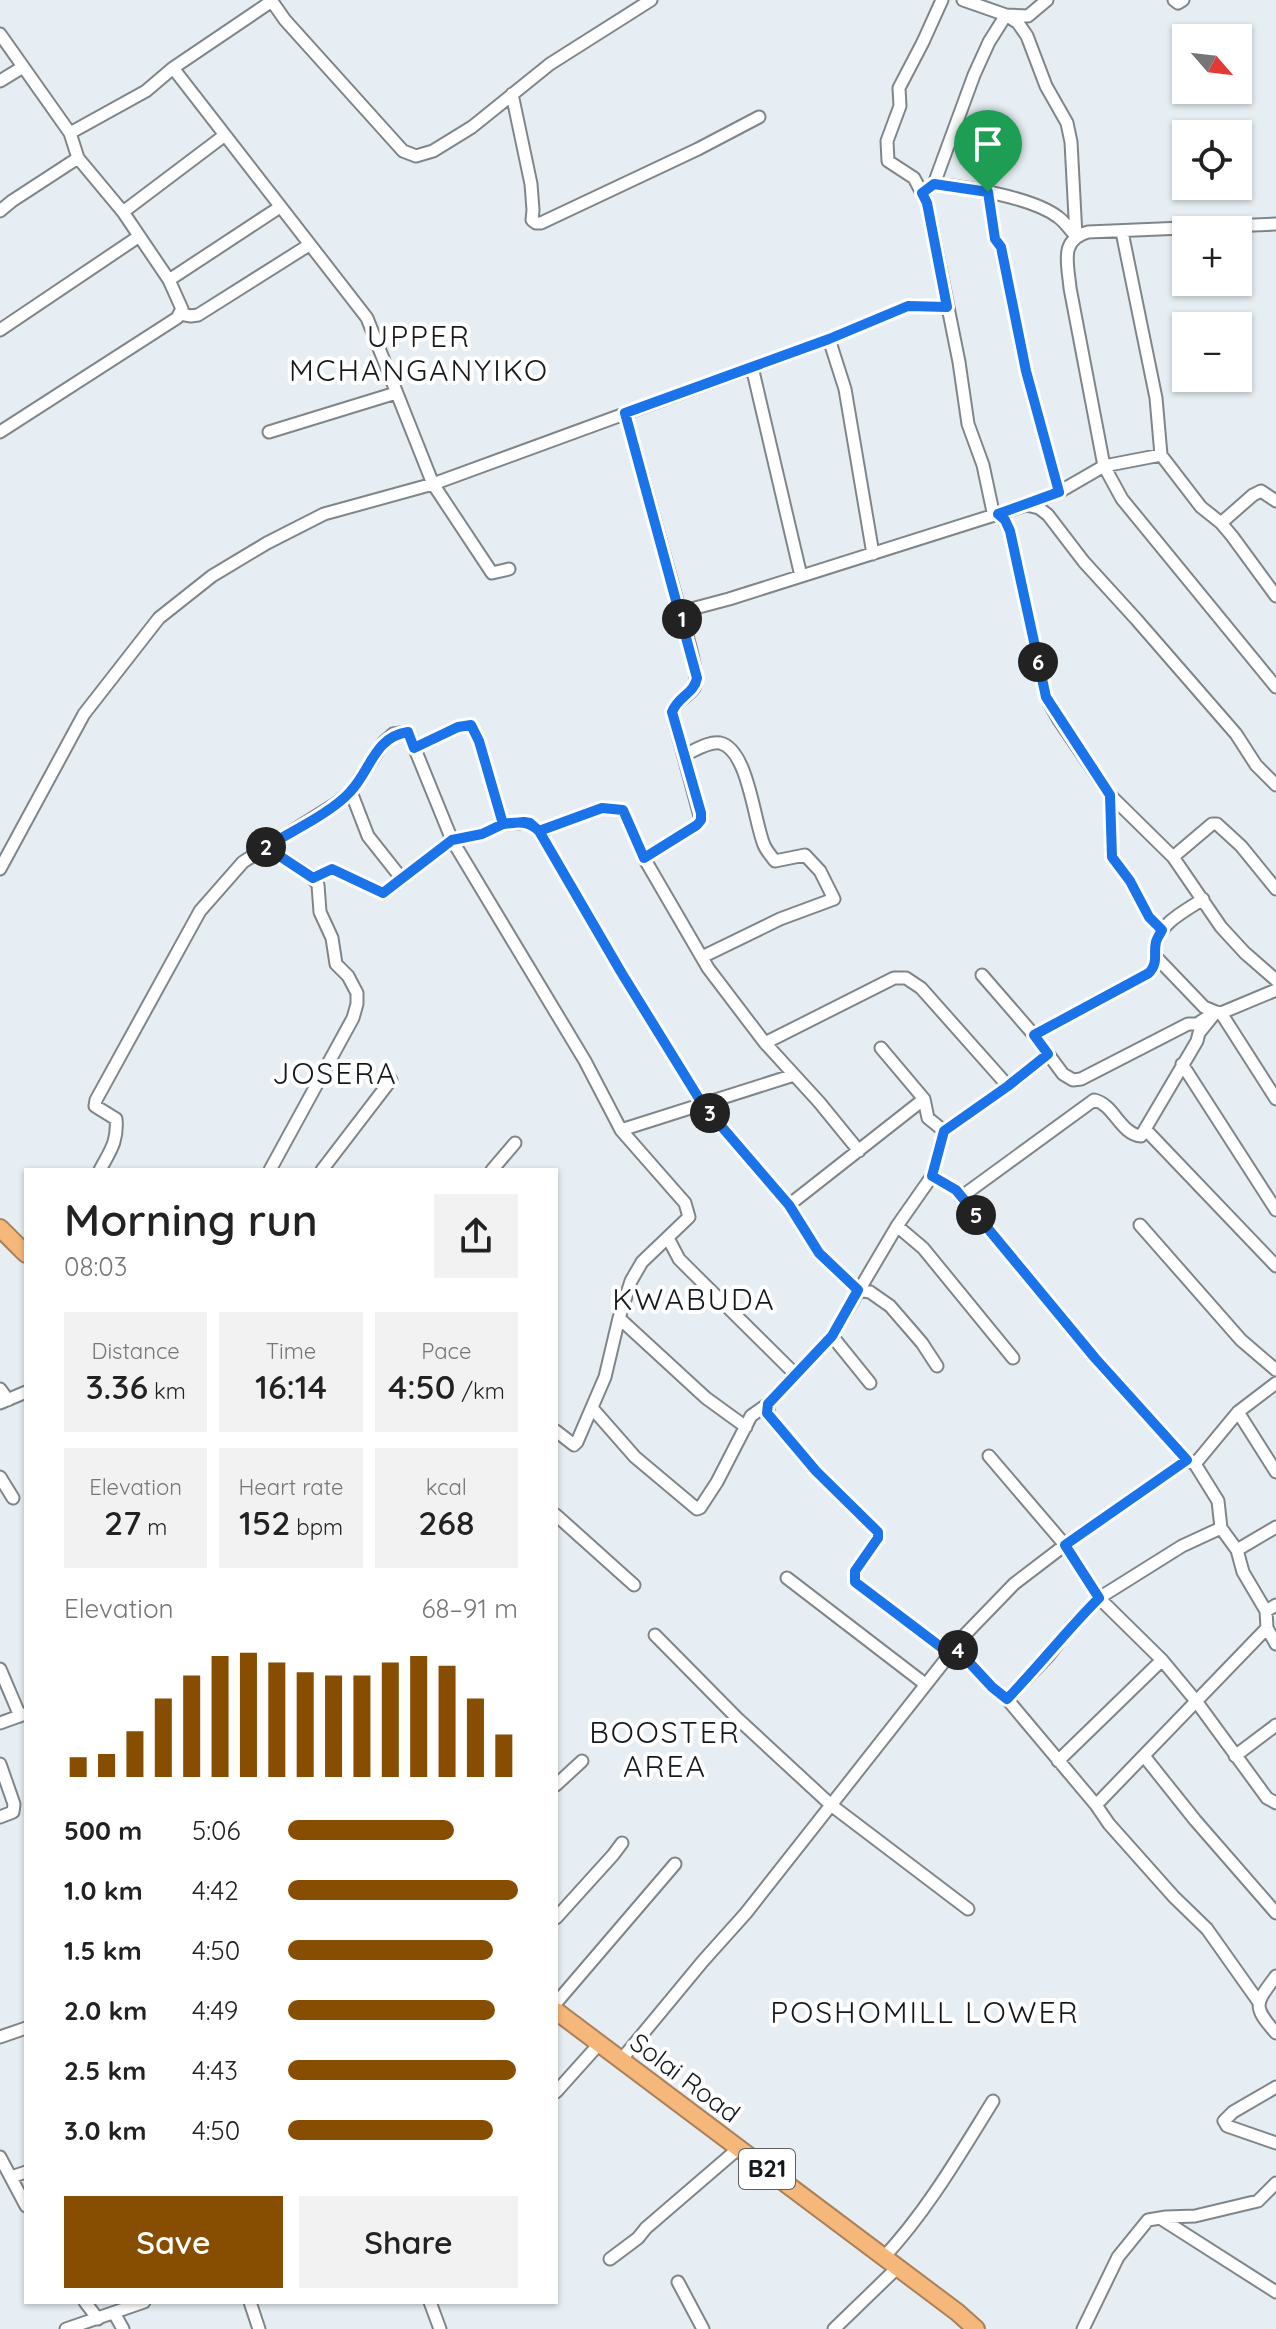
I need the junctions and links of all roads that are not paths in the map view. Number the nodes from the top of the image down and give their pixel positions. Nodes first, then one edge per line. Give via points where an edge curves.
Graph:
1 (272, 0) edge
2 (651, 0) edge
3 (942, 0) edge
4 (963, 0) edge
5 (1047, 0) edge
6 (1174, 0) edge
7 (1183, 0) edge
8 (1006, 15) junction
9 (0, 34) edge
10 (23, 67) junction
11 (173, 68) junction
12 (0, 81) edge
13 (512, 94) junction
14 (759, 117) dead end
15 (70, 133) junction
16 (225, 135) junction
17 (78, 158) junction
18 (934, 184) junction
19 (988, 192) junction
20 (922, 193) junction
21 (280, 207) junction
22 (0, 211) edge
23 (123, 212) junction
24 (1276, 224) edge
25 (1122, 232) junction
26 (1076, 236) junction
27 (138, 237) junction
28 (309, 245) junction
29 (169, 280) junction
30 (947, 307) junction
31 (180, 314) junction
32 (0, 330) edge
33 (829, 339) junction
34 (752, 367) junction
35 (396, 393) junction
36 (625, 413) junction
37 (2, 426) edge
38 (269, 432) dead end
39 (1161, 455) junction
40 (1104, 466) junction
41 (433, 484) junction
42 (1059, 492) junction
43 (1276, 501) edge
44 (1026, 505) junction
45 (998, 514) junction
46 (1221, 523) junction
47 (873, 554) junction
48 (509, 569) dead end
49 (801, 576) junction
50 (1276, 596) edge
51 (680, 612) junction
52 (1276, 687) edge
53 (414, 748) junction
54 (684, 755) junction
55 (1276, 785) edge
56 (351, 792) junction
57 (1110, 795) junction
58 (503, 824) junction
59 (539, 831) junction
60 (452, 840) junction
61 (266, 847) junction
62 (1173, 857) junction
63 (644, 858) junction
64 (0, 869) edge
65 (313, 878) junction
66 (402, 879) junction
67 (1276, 889) edge
68 (1203, 899) junction
69 (1162, 930) junction
70 (702, 957) junction
71 (1157, 958) junction
72 (982, 975) dead end
73 (1276, 980) edge
74 (1276, 990) edge
75 (1219, 1012) junction
76 (1034, 1035) junction
77 (765, 1043) junction
78 (881, 1048) dead end
79 (1048, 1054) junction
80 (1182, 1064) junction
81 (794, 1075) junction
82 (391, 1080) dead end
83 (1008, 1086) junction
84 (924, 1099) junction
85 (1276, 1099) edge
86 (703, 1105) junction
87 (1145, 1129) junction
88 (621, 1130) junction
89 (944, 1131) junction
90 (515, 1143) dead end
91 (859, 1151) junction
92 (101, 1168) edge
93 (271, 1168) edge
94 (324, 1168) edge
95 (494, 1168) edge
96 (932, 1176) junction
97 (961, 1197) junction
98 (789, 1205) junction
99 (1276, 1210) edge
100 (1140, 1225) dead end
101 (897, 1226) junction
102 (0, 1228) edge
103 (668, 1238) junction
104 (24, 1252) edge
105 (1274, 1259) edge
106 (858, 1290) junction
107 (619, 1318) junction
108 (832, 1336) junction
109 (1013, 1358) dead end
110 (937, 1366) dead end
111 (1276, 1370) edge
112 (795, 1374) junction
113 (870, 1383) dead end
114 (1276, 1383) edge
115 (0, 1389) edge
116 (24, 1393) edge
117 (4, 1402) edge
118 (768, 1404) junction
119 (592, 1408) junction
120 (1238, 1412) junction
121 (746, 1427) junction
122 (558, 1433) edge
123 (989, 1456) dead end
124 (1191, 1462) junction
125 (1276, 1472) edge
126 (0, 1477) edge
127 (13, 1498) dead end
128 (558, 1517) edge
129 (1276, 1527) edge
130 (1221, 1528) junction
131 (1065, 1545) junction
132 (1237, 1550) junction
133 (787, 1578) dead end
134 (634, 1585) dead end
135 (1099, 1598) junction
136 (1271, 1608) edge
137 (1267, 1628) junction
138 (655, 1635) dead end
139 (1276, 1644) edge
140 (952, 1650) junction
141 (1162, 1660) junction
142 (0, 1669) edge
143 (925, 1684) junction
144 (1007, 1699) junction
145 (1196, 1701) junction
146 (23, 1714) edge
147 (0, 1723) edge
148 (1276, 1725) edge
149 (1144, 1756) junction
150 (1235, 1756) junction
151 (582, 1761) dead end
152 (1058, 1761) junction
153 (0, 1764) edge
154 (558, 1783) edge
155 (1276, 1803) edge
156 (831, 1805) junction
157 (1096, 1805) junction
158 (0, 1817) edge
159 (622, 1843) dead end
160 (675, 1864) dead end
161 (968, 1909) dead end
162 (1276, 1913) edge
163 (558, 1916) edge
164 (1276, 1976) edge
165 (558, 2001) edge
166 (1258, 2001) junction
167 (558, 2012) edge
168 (24, 2029) edge
169 (1276, 2033) edge
170 (0, 2037) edge
171 (600, 2043) junction
172 (621, 2060) junction
173 (1276, 2087) edge
174 (558, 2090) edge
175 (993, 2101) dead end
176 (1276, 2143) edge
177 (739, 2148) junction
178 (0, 2157) edge
179 (24, 2173) edge
180 (11, 2177) junction
181 (1276, 2183) edge
182 (24, 2202) edge
183 (1160, 2218) junction
184 (610, 2259) dead end
185 (891, 2262) junction
186 (678, 2282) dead end
187 (1276, 2292) edge
188 (87, 2304) edge
189 (138, 2304) edge
190 (251, 2304) edge
191 (431, 2304) edge
192 (114, 2313) junction
193 (98, 2319) junction
194 (66, 2329) edge
195 (123, 2329) edge
196 (259, 2329) edge
197 (440, 2329) edge
198 (703, 2329) edge
199 (834, 2329) edge
200 (976, 2329) edge
201 (1083, 2329) edge

1 - 11 street
1 - 13 street via 403,151 416,156 433,151
2 - 13 street
3 - 20 street via 899,88 900,106 887,141 888,161 914,178
4 - 8 street
5 - 8 street via 1028,16
6 - 7 street
8 - 18 street via 974,75
8 - 26 street via 1027,36 1067,123
9 - 10 street
10 - 12 street
10 - 15 street
11 - 15 street via 146,91
11 - 16 street
13 - 14 street via 536,223
15 - 17 street
16 - 21 street
16 - 23 street
17 - 22 street
17 - 23 street
18 - 19 street
18 - 20 street
19 - 26 street via 1058,216
19 - 42 street via 1026,371
20 - 30 street
21 - 28 street
21 - 29 street
23 - 27 street
24 - 25 street
25 - 26 street
25 - 39 street via 1156,398
26 - 40 street via 1068,246 1070,288
27 - 29 street
27 - 32 street
28 - 31 street via 198,315
28 - 35 street via 367,318
29 - 31 street
30 - 33 street via 908,306
30 - 45 street via 968,424 993,512
31 - 37 street
33 - 34 street
33 - 47 street via 845,389
34 - 36 street
34 - 49 street
35 - 38 street
35 - 41 street
36 - 41 street
36 - 51 street
39 - 40 street
39 - 46 street via 1201,507
40 - 42 street
40 - 52 street via 1139,521
41 - 48 street via 492,573
41 - 64 street via 324,514 212,576 159,618 84,714
42 - 44 street
43 - 46 street via 1261,491
44 - 45 street
44 - 55 street via 1048,515
45 - 47 street
45 - 57 street via 1010,531 1046,697
46 - 50 street
47 - 49 street
49 - 51 street
51 - 54 street via 697,678 672,712
53 - 56 street via 408,732 393,734
53 - 58 street via 471,725
53 - 60 street
54 - 63 street via 701,820
54 - 70 street via 714,743 733,749 765,846 775,861 805,855 834,899
56 - 61 street
56 - 66 street via 368,836
57 - 62 street
57 - 69 street via 1112,857
58 - 59 street via 530,823
58 - 60 street
59 - 63 street via 602,808 623,810
59 - 86 street
60 - 66 street
60 - 88 street
61 - 65 street
61 - 92 street via 232,872 200,911 96,1100 95,1106 116,1119 117,1129
62 - 67 street via 1217,824
62 - 68 street
63 - 70 street
65 - 66 street via 332,869 383,893
65 - 93 street via 336,964 354,986 357,1004
68 - 69 street
68 - 73 street via 1221,927
69 - 71 street via 1155,944
70 - 77 street
71 - 75 street via 1204,1007
71 - 76 street via 1149,973
72 - 76 street
74 - 75 street
75 - 79 street via 1081,1079 1068,1078
75 - 80 street via 1199,1033
75 - 85 street
76 - 79 street
77 - 81 street
77 - 83 street via 894,978 906,978 921,988
78 - 84 street
79 - 83 street
80 - 87 street
80 - 99 street
81 - 86 street
81 - 91 street
82 - 94 street
83 - 89 street
84 - 89 street via 928,1118
84 - 91 street
86 - 88 street
86 - 98 street
87 - 97 street via 1141,1136 1130,1133 1094,1100
87 - 105 street
88 - 103 street via 685,1203 689,1217
89 - 96 street
90 - 95 street
91 - 98 street
96 - 97 street
96 - 101 street
97 - 124 street via 1095,1358
98 - 106 street via 819,1253
100 - 111 street via 1241,1340
101 - 106 street
101 - 109 street via 923,1248
102 - 104 highway
103 - 107 street via 642,1262
103 - 112 street via 679,1259
106 - 108 street
106 - 110 street via 890,1306
107 - 119 street
107 - 121 street via 706,1398
108 - 112 street
108 - 113 street
112 - 118 street
114 - 120 street
115 - 117 street
116 - 117 street
118 - 121 street via 753,1413
118 - 140 street via 769,1416 816,1471 878,1532 855,1571 855,1582
119 - 121 street via 635,1457 697,1509
119 - 122 street via 574,1445
120 - 124 street
120 - 125 street
123 - 131 street
124 - 130 street via 1218,1501
124 - 131 street
126 - 127 street
128 - 134 street
129 - 132 street
130 - 132 street
130 - 135 street
131 - 135 street
131 - 140 street via 1014,1584
132 - 136 street via 1243,1572
133 - 143 street
135 - 141 street
135 - 144 street
136 - 137 street
137 - 139 street
137 - 145 street
138 - 156 street
140 - 143 street
140 - 144 street
141 - 145 street
141 - 152 street
142 - 146 street
143 - 156 street
144 - 152 street
145 - 149 street
145 - 150 street
146 - 147 street
148 - 150 street
149 - 157 street
149 - 162 street
150 - 155 street
151 - 154 street
152 - 157 street
153 - 158 street via 14,1804 13,1812
156 - 161 street
156 - 172 street
157 - 166 street via 1207,1929
159 - 163 street
160 - 165 street
164 - 166 street
166 - 169 street via 1258,2010
167 - 171 highway, Solai Road / B21
168 - 170 street
171 - 172 highway, Solai Road / B21
171 - 174 street
172 - 177 highway, Solai Road / B21
173 - 176 street via 1224,2121
175 - 185 street via 900,2240
177 - 184 street
177 - 185 highway, Solai Road / B21
178 - 180 street
179 - 180 street
180 - 182 street
181 - 183 street via 1258,2201 1195,2216
183 - 187 street
183 - 201 street via 1148,2220 1118,2257
185 - 199 street
185 - 200 highway, Solai Road / B21
186 - 198 street
188 - 193 street
189 - 192 street
190 - 196 street
191 - 197 street
192 - 193 street
192 - 195 street
193 - 194 street

